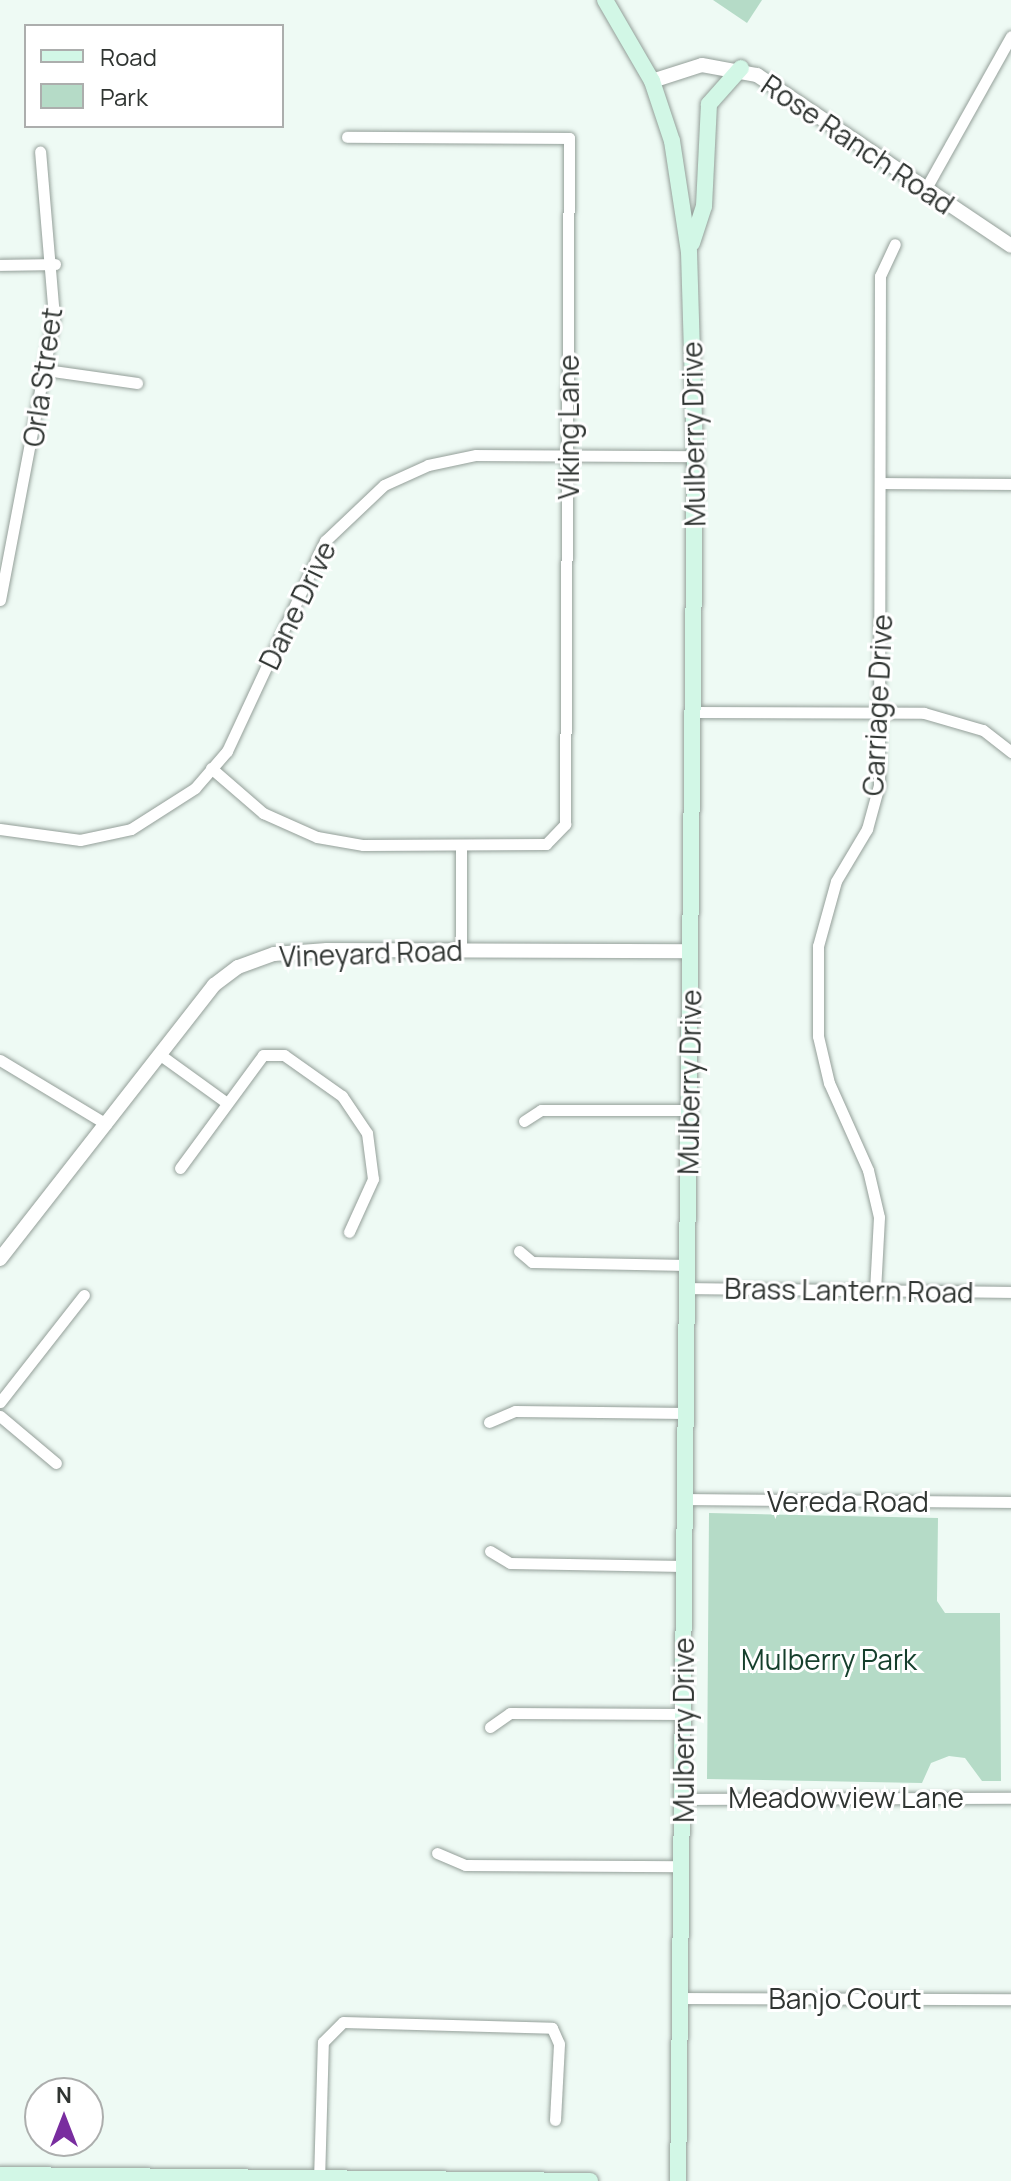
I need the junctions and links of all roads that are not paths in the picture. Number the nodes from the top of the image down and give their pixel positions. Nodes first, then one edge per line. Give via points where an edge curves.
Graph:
1 (605, 0) edge
2 (1011, 36) edge
3 (741, 68) junction
4 (652, 81) junction
5 (347, 137) dead end
6 (40, 152) dead end
7 (925, 190) junction
8 (895, 244) dead end
9 (1011, 246) edge
10 (689, 252) junction
11 (55, 264) junction
12 (0, 265) edge
13 (46, 370) junction
14 (137, 383) dead end
15 (568, 456) junction
16 (695, 456) junction
17 (882, 483) junction
18 (1011, 484) edge
19 (0, 600) edge
20 (693, 712) junction
21 (880, 713) junction
22 (1011, 752) edge
23 (211, 768) junction
24 (0, 829) edge
25 (461, 845) junction
26 (461, 950) junction
27 (691, 951) junction
28 (159, 1054) junction
29 (0, 1060) edge
30 (227, 1103) junction
31 (689, 1110) junction
32 (524, 1121) dead end
33 (106, 1124) junction
34 (180, 1168) dead end
35 (349, 1232) dead end
36 (519, 1251) dead end
37 (0, 1259) edge
38 (687, 1265) junction
39 (687, 1288) junction
40 (875, 1291) junction
41 (1011, 1292) edge
42 (84, 1295) dead end
43 (0, 1402) edge
44 (685, 1413) junction
45 (0, 1416) edge
46 (489, 1422) dead end
47 (56, 1463) dead end
48 (685, 1499) junction
49 (1011, 1502) edge
50 (490, 1551) dead end
51 (684, 1566) junction
52 (682, 1714) junction
53 (490, 1727) dead end
54 (1011, 1798) edge
55 (682, 1799) junction
56 (437, 1853) dead end
57 (682, 1866) junction
58 (679, 1998) junction
59 (1011, 1999) edge
60 (555, 2120) dead end
61 (0, 2175) edge
62 (149, 2179) edge
63 (319, 2180) edge
64 (590, 2181) edge
65 (678, 2181) edge

1 - 4 main road, Mulberry Drive
2 - 7 street
3 - 4 street, Rose Ranch Road via 702,65
3 - 7 street, Rose Ranch Road
3 - 10 main road via 709,104 704,206
4 - 10 main road, Mulberry Drive via 684,194
5 - 15 street, Viking Lane via 569,138
6 - 11 street, Orla Street
7 - 9 street, Rose Ranch Road
8 - 17 street, Carriage Drive via 880,276
10 - 16 main road, Mulberry Drive
11 - 12 street
11 - 13 street, Orla Street
13 - 14 street
13 - 19 street, Orla Street
15 - 16 street, Dane Drive
15 - 23 street, Dane Drive via 476,455 428,465 358,502 325,541 227,751
15 - 25 street, Viking Lane via 565,824 546,844
16 - 20 main road, Mulberry Drive
17 - 18 street
17 - 21 street, Carriage Drive
20 - 21 street
20 - 27 main road, Mulberry Drive
21 - 22 street via 954,717
21 - 40 street, Carriage Drive via 879,785 867,829 836,881 818,946 818,1036 829,1083 868,1170 879,1217
23 - 24 street, Dane Drive via 195,788 131,829 80,840
23 - 25 street, Viking Lane via 263,813 317,837 363,845
25 - 26 street
26 - 27 street, Vineyard Road
26 - 28 street, Vineyard Road via 327,950 259,958 214,985
27 - 31 main road, Mulberry Drive
28 - 30 street
28 - 33 street, Vineyard Road
29 - 33 street
30 - 34 street
30 - 35 street via 263,1055 284,1055 342,1096 367,1133 373,1179
31 - 32 street via 541,1110
31 - 38 main road, Mulberry Drive
33 - 37 street, Vineyard Road
36 - 38 street via 532,1262
38 - 39 main road, Mulberry Drive
39 - 40 street, Brass Lantern Road
39 - 44 main road, Mulberry Drive
40 - 41 street, Brass Lantern Road
42 - 43 street
44 - 46 street via 515,1411
44 - 48 main road, Mulberry Drive
45 - 47 street
48 - 49 street, Vereda Road
48 - 51 main road, Mulberry Drive
50 - 51 street via 510,1563
51 - 52 main road, Mulberry Drive
52 - 53 street via 510,1713
52 - 55 main road, Mulberry Drive
54 - 55 street, Meadowview Lane
55 - 57 main road, Mulberry Drive
56 - 57 street via 465,1865
57 - 58 main road, Mulberry Drive
58 - 59 street, Banjo Court
58 - 65 main road, Mulberry Drive
60 - 63 street via 559,2044 552,2028 343,2022 323,2042
61 - 62 main road
62 - 63 main road
63 - 64 main road

